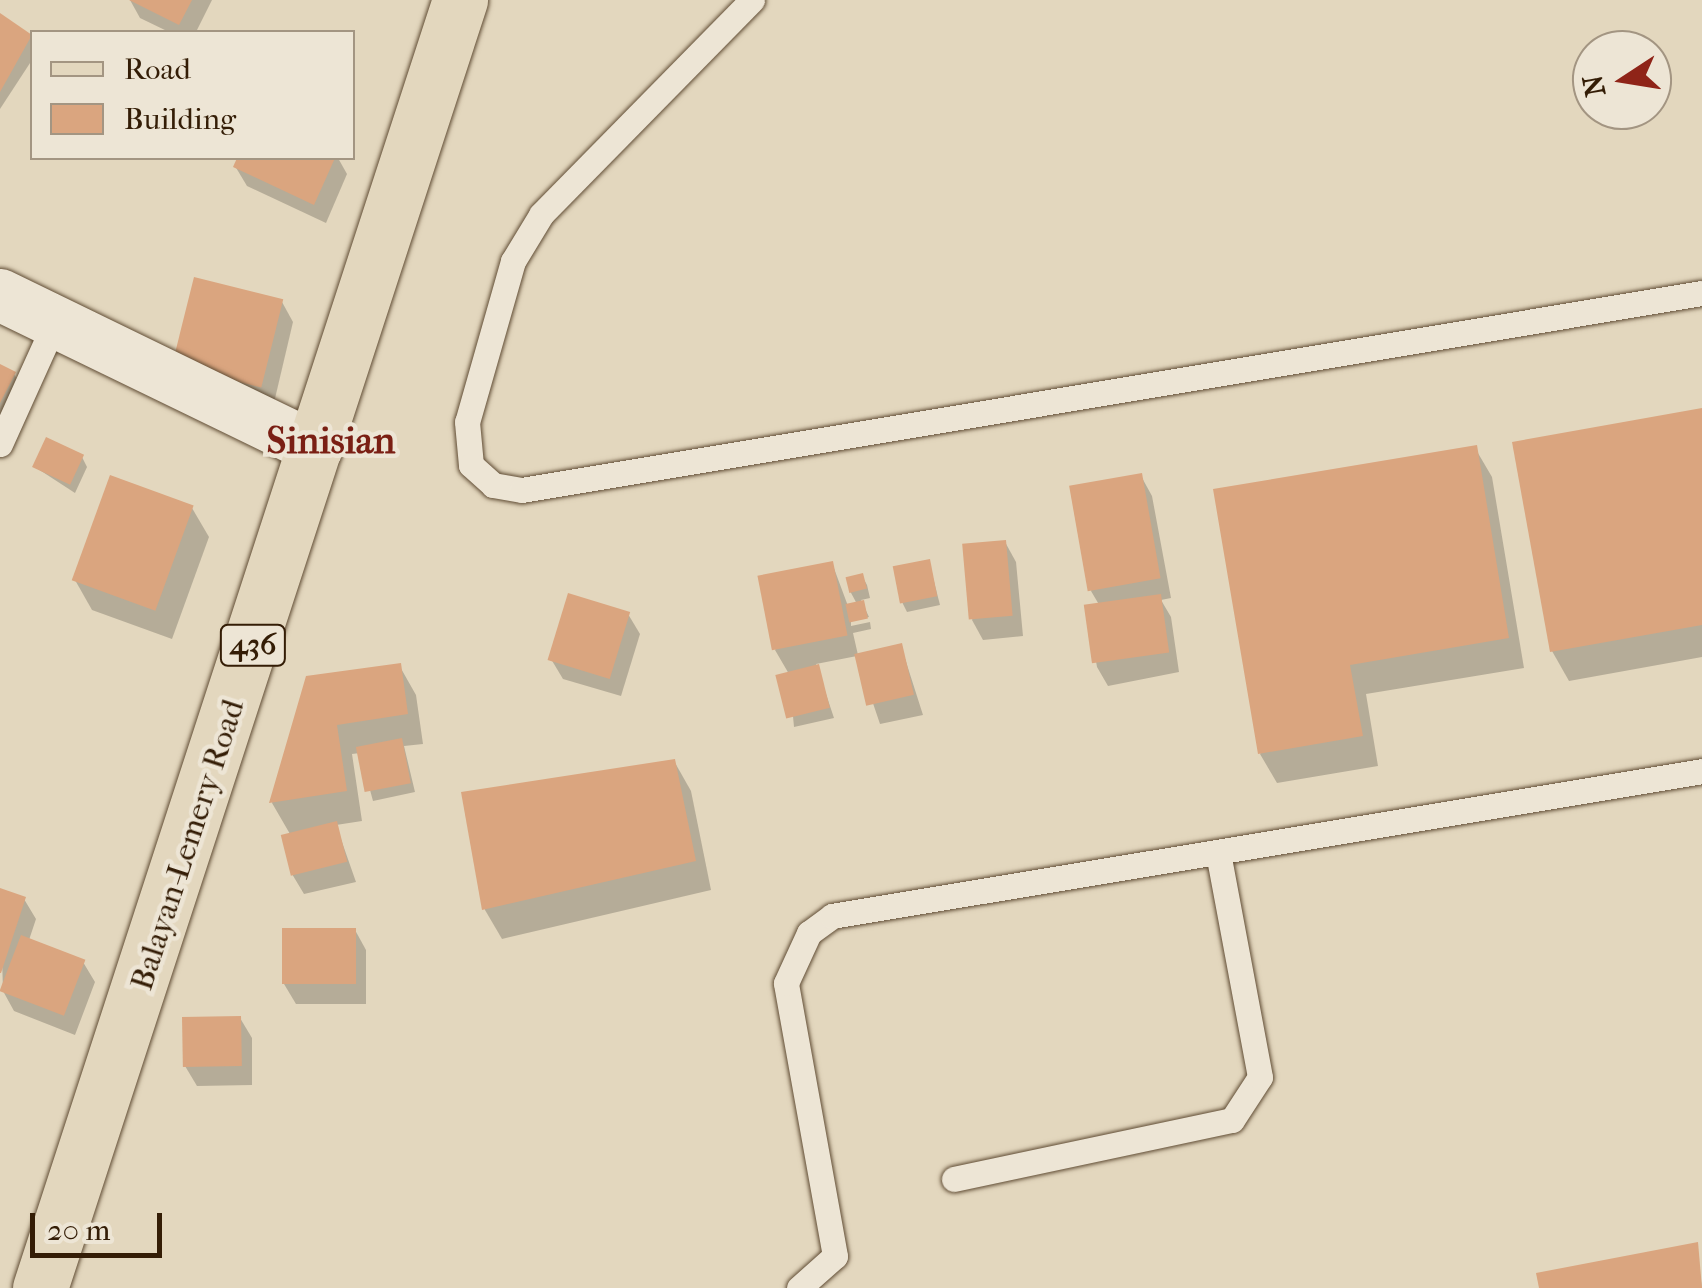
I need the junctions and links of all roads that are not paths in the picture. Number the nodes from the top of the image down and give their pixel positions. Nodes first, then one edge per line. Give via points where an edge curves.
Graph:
1 (460, 0) edge
2 (752, 0) edge
3 (1702, 294) edge
4 (0, 295) edge
5 (54, 322) junction
6 (0, 444) edge
7 (317, 449) junction
8 (1702, 771) edge
9 (1218, 853) junction
10 (954, 1179) dead end
11 (40, 1288) edge
12 (800, 1288) edge

1 - 7 main road, Balayan-Lemery Road / 436
2 - 3 lane via 541,215 514,260 467,422 471,465 492,485 522,490
4 - 5 street
5 - 6 lane
5 - 7 street
7 - 11 main road, Balayan-Lemery Road / 436
8 - 9 lane
9 - 10 lane via 1260,1077 1232,1120
9 - 12 lane via 832,916 809,933 786,984 835,1256

